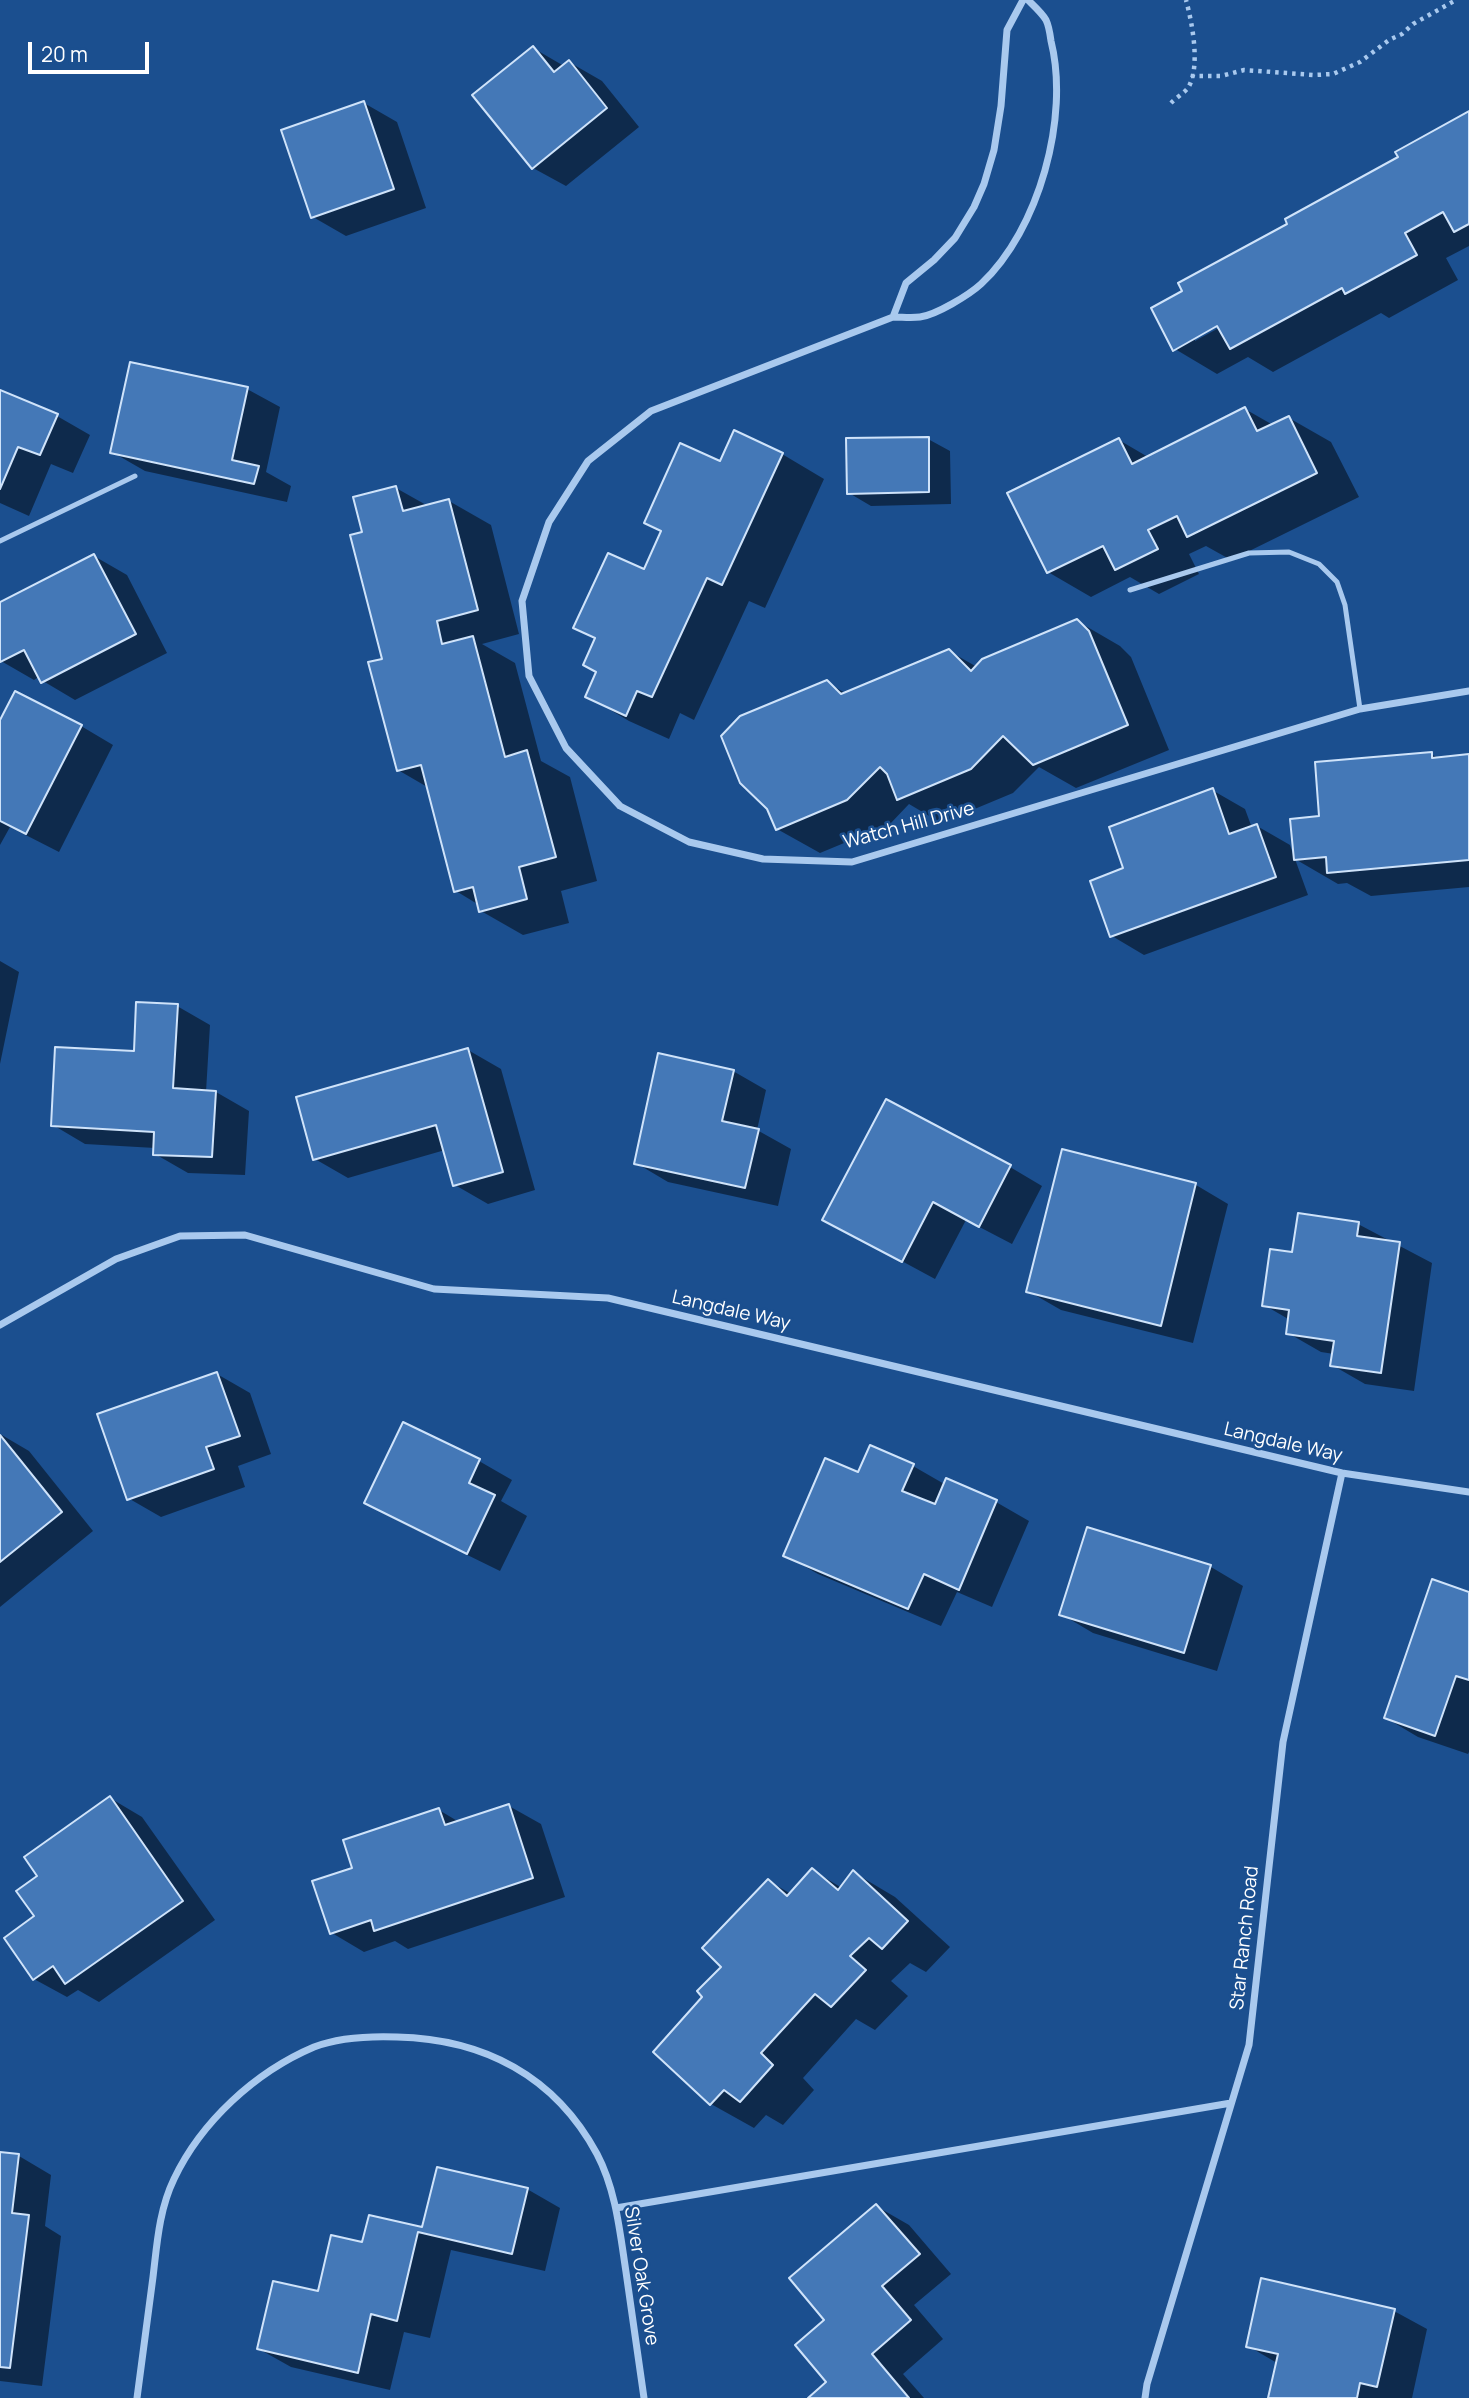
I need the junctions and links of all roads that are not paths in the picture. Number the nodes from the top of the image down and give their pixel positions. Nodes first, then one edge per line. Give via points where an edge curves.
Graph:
1 (1025, 0) edge
2 (893, 317) junction
3 (135, 476) dead end
4 (0, 541) edge
5 (1130, 590) dead end
6 (1469, 691) edge
7 (1360, 709) junction
8 (0, 1325) edge
9 (1342, 1474) junction
10 (1469, 1492) edge
11 (1231, 2103) junction
12 (616, 2208) junction
13 (137, 2398) edge
14 (644, 2398) edge
15 (1145, 2398) edge

1 - 2 street, Watch Hill Drive via 1007,30 1001,106 984,184 956,238 906,283
1 - 2 street, Watch Hill Drive via 1046,19 1058,85 1047,160 1021,229 998,267 978,286 922,317
2 - 7 street, Watch Hill Drive via 651,411 589,461 549,522 522,601 529,676 566,748 620,806 689,842 763,859 852,862
3 - 4 lane
5 - 7 lane via 1250,553 1289,552 1318,564 1337,582 1345,605
6 - 7 street, Watch Hill Drive
8 - 9 street, Langdale Way via 116,1259 180,1236 246,1235 435,1289 608,1298
9 - 10 street, Langdale Way
9 - 11 street, Star Ranch Road via 1283,1742 1249,2045
11 - 12 street
11 - 15 street, Star Ranch Road
12 - 13 street, Silver Oak Grove via 597,2155 568,2110 495,2056 452,2042 414,2037 362,2035 316,2047 272,2069 232,2102 194,2142 173,2181 160,2219
12 - 14 street, Silver Oak Grove

